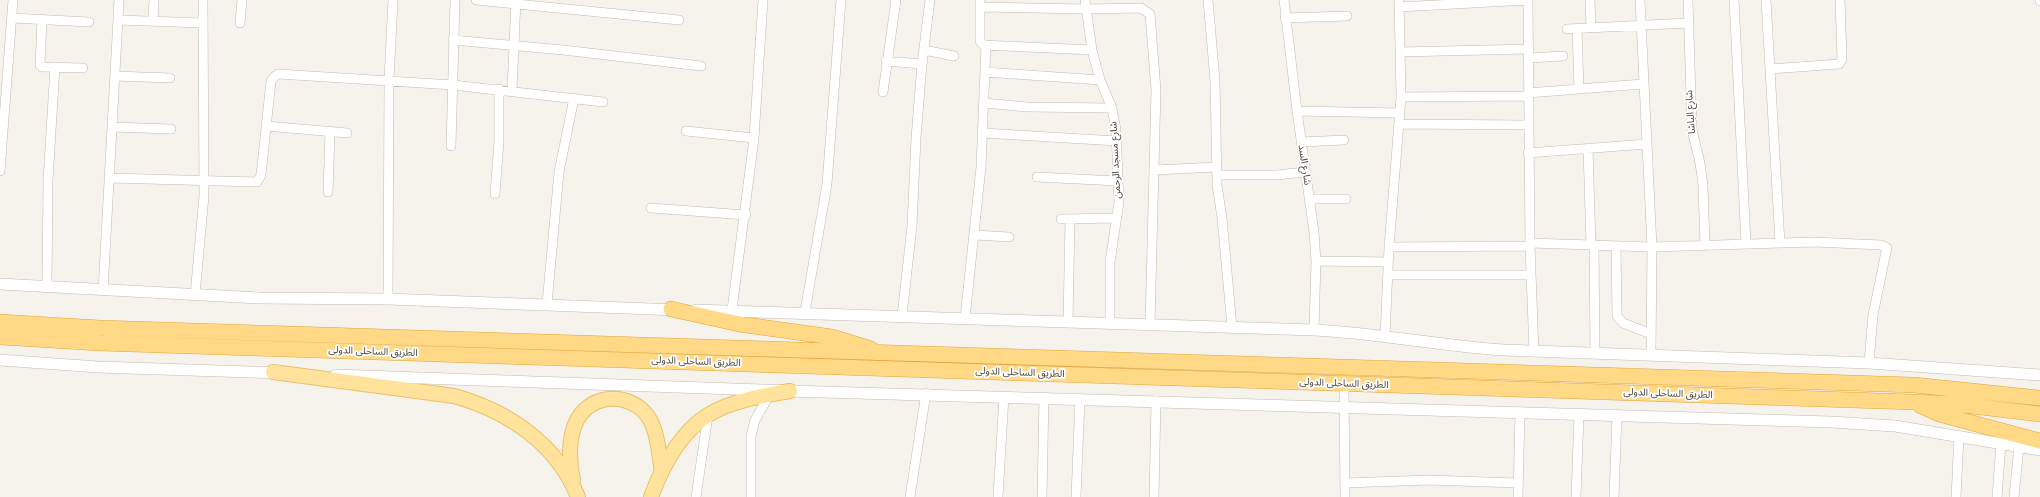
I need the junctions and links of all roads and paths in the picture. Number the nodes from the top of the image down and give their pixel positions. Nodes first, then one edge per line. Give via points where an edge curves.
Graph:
1 (13, 0) edge
2 (119, 0) edge
3 (154, 0) edge
4 (203, 0) edge
5 (242, 0) edge
6 (392, 0) edge
7 (455, 0) edge
8 (476, 0) edge
9 (763, 0) edge
10 (841, 0) edge
11 (896, 0) edge
12 (930, 0) edge
13 (1208, 0) edge
14 (1284, 0) edge
15 (1528, 0) edge
16 (1590, 0) edge
17 (1640, 0) edge
18 (1688, 0) edge
19 (1734, 0) edge
20 (1766, 0) edge
21 (1840, 0) edge
22 (516, 2) edge
23 (980, 3) edge
24 (1399, 4) edge
25 (1085, 5) edge
26 (1347, 16) dead end
27 (12, 18) junction
28 (1285, 18) junction
29 (42, 20) junction
30 (118, 20) junction
31 (679, 20) dead end
32 (152, 21) junction
33 (89, 22) dead end
34 (203, 23) junction
35 (240, 23) dead end
36 (1688, 23) junction
37 (1641, 25) junction
38 (1577, 28) junction
39 (1591, 28) junction
40 (1567, 29) dead end
41 (454, 40) junction
42 (986, 45) junction
43 (514, 46) junction
44 (1529, 48) junction
45 (924, 50) junction
46 (1092, 50) junction
47 (1401, 52) junction
48 (954, 56) dead end
49 (1563, 56) dead end
50 (1529, 58) junction
51 (886, 61) junction
52 (922, 64) junction
53 (701, 66) dead end
54 (55, 67) junction
55 (82, 68) dead end
56 (1770, 69) junction
57 (985, 72) junction
58 (115, 76) junction
59 (170, 78) dead end
60 (389, 80) junction
61 (1100, 80) junction
62 (1643, 84) junction
63 (453, 85) junction
64 (499, 89) junction
65 (1579, 89) junction
66 (512, 90) junction
67 (883, 92) dead end
68 (1528, 95) junction
69 (1401, 97) junction
70 (574, 98) junction
71 (603, 102) dead end
72 (984, 103) junction
73 (1112, 108) junction
74 (1297, 111) junction
75 (1400, 113) junction
76 (1399, 124) junction
77 (1528, 125) junction
78 (266, 126) junction
79 (112, 127) junction
80 (171, 129) dead end
81 (330, 131) junction
82 (686, 131) dead end
83 (347, 133) dead end
84 (983, 133) junction
85 (754, 138) junction
86 (1344, 140) dead end
87 (1117, 141) junction
88 (1301, 142) junction
89 (1647, 144) junction
90 (451, 146) dead end
91 (1588, 148) junction
92 (1528, 153) junction
93 (1154, 170) junction
94 (0, 171) edge
95 (1217, 171) junction
96 (1306, 172) junction
97 (1037, 177) dead end
98 (109, 178) junction
99 (1118, 180) junction
100 (205, 181) junction
101 (328, 192) dead end
102 (495, 194) dead end
103 (1346, 198) dead end
104 (1309, 199) junction
105 (651, 208) dead end
106 (746, 215) junction
107 (1118, 218) junction
108 (975, 235) junction
109 (1009, 237) dead end
110 (1780, 243) junction
111 (1746, 244) junction
112 (1530, 245) junction
113 (1592, 245) junction
114 (1616, 246) junction
115 (1705, 246) junction
116 (1389, 247) junction
117 (1652, 247) junction
118 (1316, 261) junction
119 (1388, 262) junction
120 (1388, 275) junction
121 (1531, 275) junction
122 (0, 284) edge
123 (47, 287) junction
124 (103, 291) junction
125 (195, 296) junction
126 (388, 299) junction
127 (548, 304) junction
128 (671, 310) junction
129 (732, 310) junction
130 (805, 312) junction
131 (902, 316) junction
132 (965, 318) junction
133 (1068, 321) junction
134 (0, 322) edge
135 (1110, 323) junction
136 (1150, 324) junction
137 (1232, 327) junction
138 (1314, 330) junction
139 (1651, 334) junction
140 (1385, 336) junction
141 (0, 337) edge
142 (1534, 352) junction
143 (885, 354) junction
144 (1595, 354) junction
145 (1651, 355) junction
146 (0, 360) edge
147 (1869, 363) junction
148 (273, 372) junction
149 (2040, 375) edge
150 (1344, 384) junction
151 (790, 391) junction
152 (926, 393) junction
153 (770, 394) junction
154 (1004, 396) junction
155 (1044, 397) junction
156 (1080, 398) junction
157 (2040, 398) edge
158 (1156, 401) junction
159 (1913, 402) junction
160 (1344, 408) junction
161 (1520, 412) junction
162 (1579, 414) junction
163 (2040, 414) edge
164 (708, 415) junction
165 (1617, 415) junction
166 (1959, 436) junction
167 (2040, 441) edge
168 (2001, 443) junction
169 (2019, 446) junction
170 (2040, 450) edge
171 (662, 472) junction
172 (1345, 483) junction
173 (1517, 483) junction
174 (577, 494) edge
175 (651, 497) edge
176 (696, 497) edge
177 (751, 497) edge
178 (910, 497) edge
179 (998, 497) edge
180 (1042, 497) edge
181 (1076, 497) edge
182 (1154, 497) edge
183 (1345, 497) edge
184 (1518, 497) edge
185 (1576, 497) edge
186 (1614, 497) edge
187 (1956, 497) edge
188 (1997, 497) edge
189 (2014, 497) edge

1 - 27 street
2 - 30 street
3 - 32 street
4 - 34 street
5 - 35 street
6 - 60 street
7 - 41 street
8 - 22 street
9 - 85 street
10 - 130 street via 827,184
11 - 51 street
12 - 45 street
13 - 95 street via 1216,81
14 - 28 street, شارع السد
15 - 24 street
15 - 44 street
16 - 39 street
17 - 37 street
18 - 36 street, شارع الباشا
19 - 111 street
20 - 56 street
21 - 56 street via 1840,64
22 - 31 street
22 - 43 street
23 - 25 street
23 - 42 street via 980,41
24 - 47 street
25 - 46 street, شارع مسجد الرحمن
25 - 93 street via 1141,8 1150,14 1156,90
26 - 28 street
27 - 29 street
27 - 94 street
28 - 74 street, شارع السد
29 - 33 street
29 - 54 street via 40,65
30 - 32 street
30 - 58 street
32 - 34 street
34 - 100 street
36 - 37 street
36 - 115 street, شارع الباشا via 1692,130 1701,170
37 - 39 street
37 - 62 street
38 - 39 street
38 - 40 street
38 - 65 street
41 - 43 street
41 - 63 street
42 - 46 street
42 - 57 street
43 - 53 street
43 - 66 street
44 - 47 street
44 - 50 street
45 - 48 street
45 - 52 street
46 - 61 street, شارع مسجد الرحمن
47 - 69 street
49 - 50 street
50 - 68 street
51 - 52 street
51 - 67 street
52 - 131 street via 912,226
54 - 55 street
54 - 123 street via 48,180
56 - 110 street
57 - 61 street
57 - 72 street
58 - 59 street
58 - 79 street
60 - 63 street
60 - 78 street via 276,74 271,81
60 - 126 street
61 - 73 street, شارع مسجد الرحمن
62 - 65 street
62 - 89 street
63 - 64 street
63 - 90 street
64 - 66 street
64 - 102 street
65 - 68 street
66 - 70 street
68 - 69 street
68 - 77 street
69 - 75 street
70 - 71 street
70 - 127 street via 559,172
72 - 73 street via 1027,107
72 - 84 street
73 - 87 street, شارع مسجد الرحمن
74 - 75 street
74 - 88 street, شارع السد
75 - 76 street
76 - 77 street
76 - 116 street
77 - 92 street
78 - 81 street
78 - 100 street via 259,180 254,183
79 - 80 street
79 - 98 street
81 - 83 street
81 - 101 street
82 - 85 street
84 - 87 street
84 - 108 street
85 - 106 street
86 - 88 street
87 - 99 street, شارع مسجد الرحمن
88 - 96 street, شارع السد
89 - 91 street
89 - 117 street
91 - 92 street
91 - 113 street
92 - 112 street
93 - 95 street
93 - 136 street
95 - 96 street via 1277,175
95 - 137 street
96 - 104 street, شارع السد
97 - 99 street
98 - 100 street
98 - 124 street
99 - 107 street, شارع مسجد الرحمن
100 - 125 street via 204,216
103 - 104 street
104 - 118 street, شارع السد
105 - 106 street
106 - 129 street
107 - 133 street via 1065,219
107 - 135 street, شارع مسجد الرحمن via 1110,262
108 - 109 street
108 - 132 street
110 - 111 street
110 - 147 street via 1848,242 1887,248 1873,315
111 - 115 street
112 - 113 street
112 - 116 street
112 - 121 street
113 - 114 street
113 - 144 street
114 - 117 street
114 - 139 street via 1617,316 1623,323
115 - 117 street
116 - 119 street
117 - 139 street
118 - 119 street
118 - 138 street, شارع السد
119 - 120 street
120 - 121 street
120 - 140 street
121 - 142 street
122 - 123 street
123 - 124 street
124 - 125 street
125 - 126 street
126 - 127 street
127 - 128 street
128 - 129 street
128 - 143 highway via 739,324 832,337
129 - 130 street
130 - 131 street
131 - 132 street
132 - 133 street
133 - 135 street
134 - 143 highway, الطريق الساحلى الدولى via 107,329
135 - 136 street
136 - 137 street
137 - 138 street
138 - 140 street
139 - 145 street
140 - 142 street via 1461,347
141 - 150 highway, الطريق الساحلى الدولى
142 - 144 street
143 - 157 highway, الطريق الساحلى الدولى via 1914,385
144 - 145 street
145 - 147 street
146 - 148 street via 98,367
147 - 149 street
148 - 151 street
148 - 174 main road via 454,396 479,404 517,424 540,442 561,465
150 - 159 highway, الطريق الساحلى الدولى
150 - 160 street
151 - 152 street
151 - 153 main road
152 - 154 street
152 - 178 street
153 - 164 main road via 722,408
153 - 177 street via 755,420 751,436
154 - 155 street
154 - 179 street
155 - 156 street
155 - 180 street
156 - 158 street
156 - 181 street
158 - 160 street
158 - 182 street
159 - 163 highway, الطريق الساحلى الدولى via 1962,404
159 - 167 highway via 1939,414
160 - 161 street
160 - 172 street
161 - 162 street
161 - 173 street
162 - 165 street
162 - 185 street
164 - 171 main road via 680,442
164 - 176 street
165 - 166 street via 1863,423
165 - 186 street
166 - 168 street
166 - 187 street
168 - 169 street
168 - 188 street
169 - 170 street
169 - 189 street
171 - 174 main road via 654,432 646,414 631,402 606,399 588,407 576,421 570,457
171 - 175 main road
172 - 173 street via 1429,480
172 - 183 street
173 - 184 street

